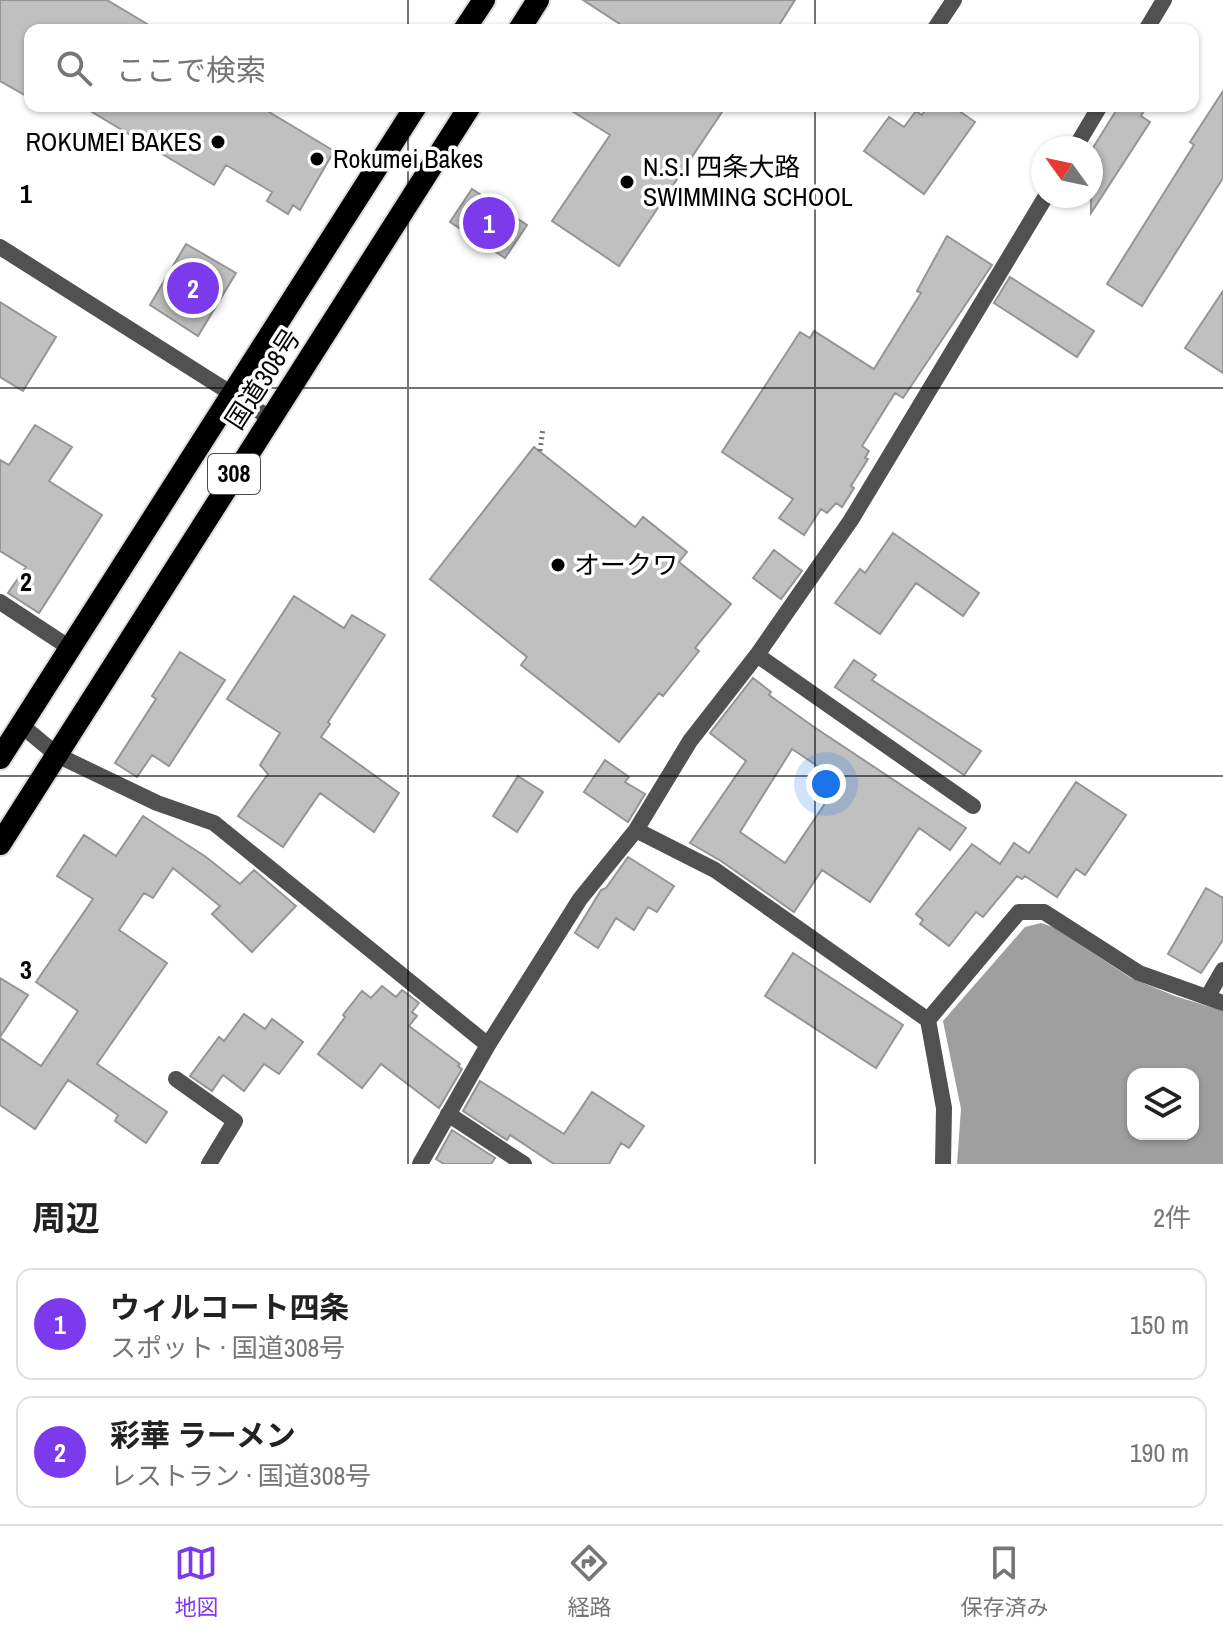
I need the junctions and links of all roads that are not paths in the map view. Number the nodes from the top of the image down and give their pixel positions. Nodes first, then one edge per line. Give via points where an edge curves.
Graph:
1 (484, 0) edge
2 (538, 0) edge
3 (954, 0) edge
4 (1164, 0) edge
5 (468, 24) edge
6 (523, 24) edge
7 (938, 24) edge
8 (1150, 24) edge
9 (412, 112) edge
10 (466, 112) edge
11 (1096, 112) edge
12 (1082, 136) edge
13 (1039, 208) edge
14 (0, 247) edge
15 (233, 395) junction
16 (270, 418) junction
17 (0, 602) edge
18 (70, 648) junction
19 (757, 655) junction
20 (21, 725) junction
21 (57, 755) junction
22 (0, 758) edge
23 (973, 806) dead end
24 (636, 830) junction
25 (0, 844) edge
26 (1223, 970) edge
27 (1216, 999) edge
28 (928, 1020) junction
29 (488, 1045) junction
30 (176, 1079) dead end
31 (448, 1114) junction
32 (209, 1164) edge
33 (420, 1164) edge
34 (524, 1164) edge
35 (943, 1164) edge

1 - 5 highway
2 - 6 highway
3 - 7 street
4 - 8 street
9 - 15 highway, 国道308号 / 308
10 - 16 highway, 国道308号 / 308
11 - 12 street
13 - 19 street via 851,520
14 - 15 street
15 - 16 street
15 - 18 highway, 国道308号 / 308
16 - 21 highway, 国道308号 / 308
17 - 18 street
18 - 20 highway, 国道308号 / 308
19 - 23 street
19 - 24 street via 690,741
20 - 21 street
20 - 22 highway, 国道308号 / 308
21 - 25 highway, 国道308号 / 308
21 - 29 street via 157,803 214,823
24 - 28 street via 715,870
24 - 29 street via 580,899
26 - 27 street
27 - 28 street via 1139,973 1044,912 1019,912
28 - 35 street via 944,1108
29 - 31 street
30 - 32 street via 235,1121
31 - 33 street
31 - 34 street

